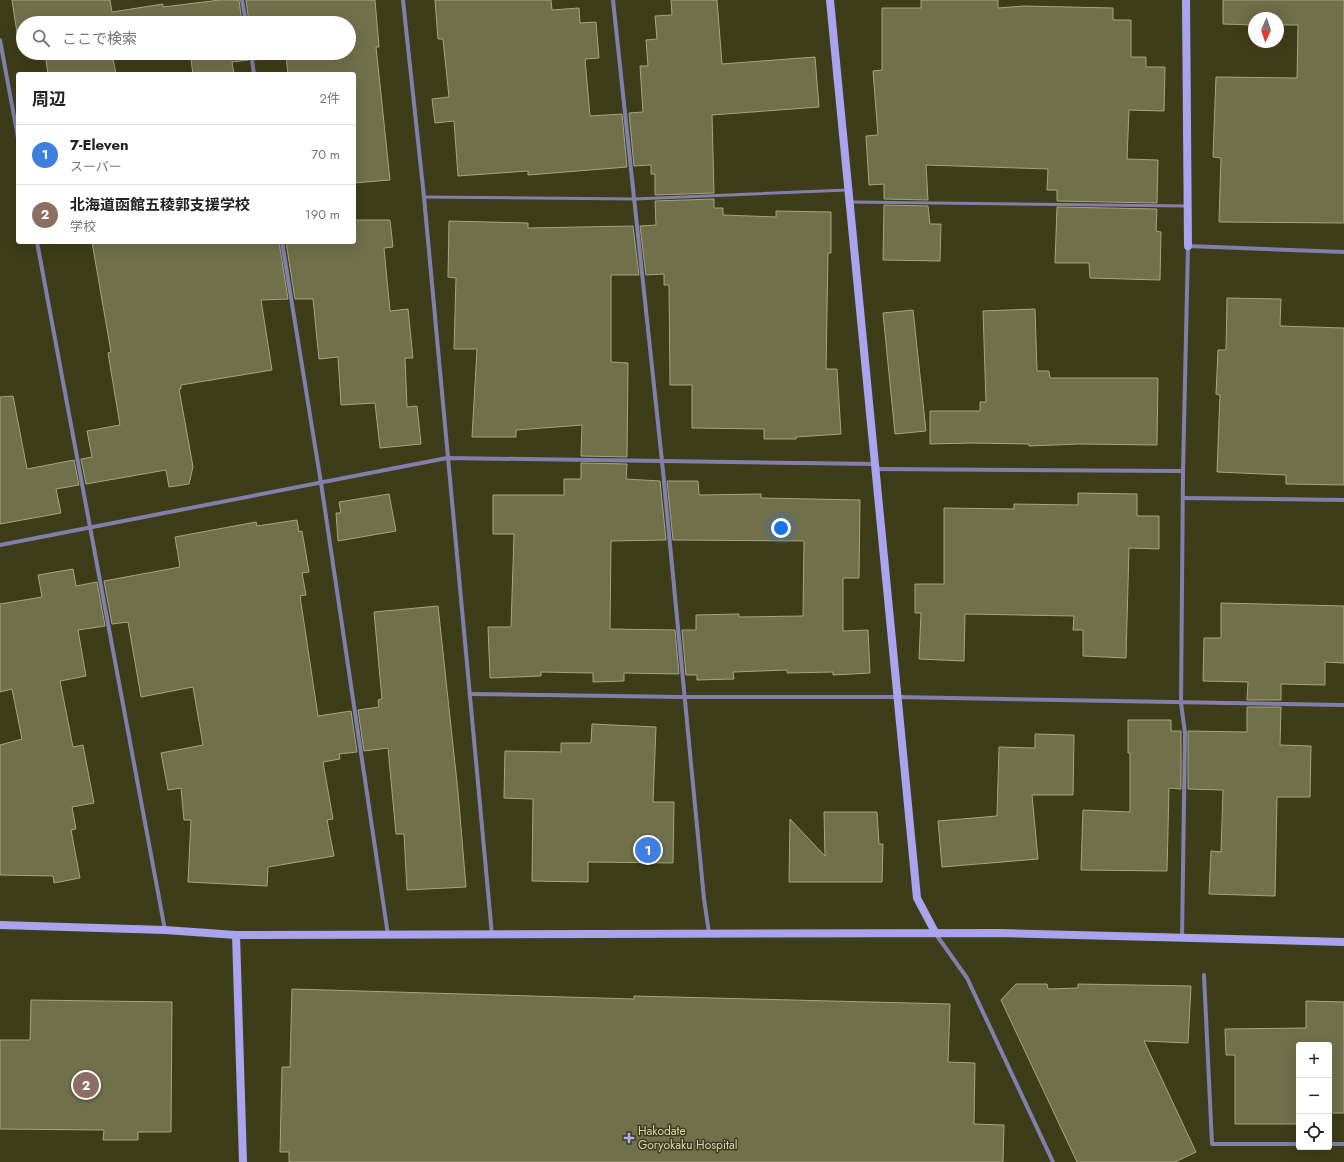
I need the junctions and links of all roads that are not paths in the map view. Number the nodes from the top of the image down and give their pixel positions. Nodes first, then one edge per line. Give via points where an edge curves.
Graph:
1 (242, 0) edge
2 (403, 0) edge
3 (613, 0) edge
4 (830, 0) edge
5 (1186, 0) edge
6 (245, 16) edge
7 (0, 40) edge
8 (252, 60) edge
9 (254, 72) edge
10 (16, 127) edge
11 (849, 190) junction
12 (424, 197) junction
13 (635, 199) junction
14 (850, 202) junction
15 (1188, 206) junction
16 (37, 244) edge
17 (282, 244) edge
18 (1188, 246) junction
19 (1344, 252) edge
20 (447, 458) junction
21 (662, 461) junction
22 (875, 466) junction
23 (1183, 471) junction
24 (321, 483) junction
25 (1183, 498) junction
26 (1344, 500) edge
27 (90, 529) junction
28 (0, 545) edge
29 (471, 694) junction
30 (684, 697) junction
31 (896, 697) junction
32 (1182, 703) junction
33 (1344, 704) edge
34 (0, 925) edge
35 (165, 930) junction
36 (935, 932) junction
37 (710, 934) junction
38 (236, 935) junction
39 (388, 935) junction
40 (492, 935) junction
41 (1182, 938) junction
42 (1344, 942) edge
43 (1204, 975) dead end
44 (1296, 1144) edge
45 (1332, 1144) edge
46 (1344, 1144) edge
47 (243, 1162) edge
48 (1053, 1162) edge

1 - 6 street
2 - 12 street
3 - 13 street
4 - 11 street
5 - 15 street
7 - 10 street
8 - 9 street
11 - 13 lane
11 - 14 street
12 - 13 lane
12 - 20 street
13 - 21 street
14 - 15 lane
14 - 22 street
15 - 18 street
16 - 27 street
17 - 24 street
18 - 19 street
18 - 23 street
20 - 21 street
20 - 24 street
20 - 29 street
21 - 22 street
21 - 30 street
22 - 23 street
22 - 31 street
23 - 25 street
24 - 27 street
24 - 39 street
25 - 26 street
25 - 32 street
27 - 28 street
27 - 35 street
29 - 30 street
29 - 40 street
30 - 31 street
30 - 37 street via 704,899
31 - 32 street
31 - 36 street via 917,898
32 - 33 street
32 - 41 street via 1185,733
34 - 35 street
35 - 38 street
36 - 37 street
36 - 41 street
36 - 48 street via 967,978
37 - 40 street
38 - 39 street
38 - 47 street
39 - 40 street
41 - 42 street
43 - 44 street via 1212,1144
45 - 46 street

